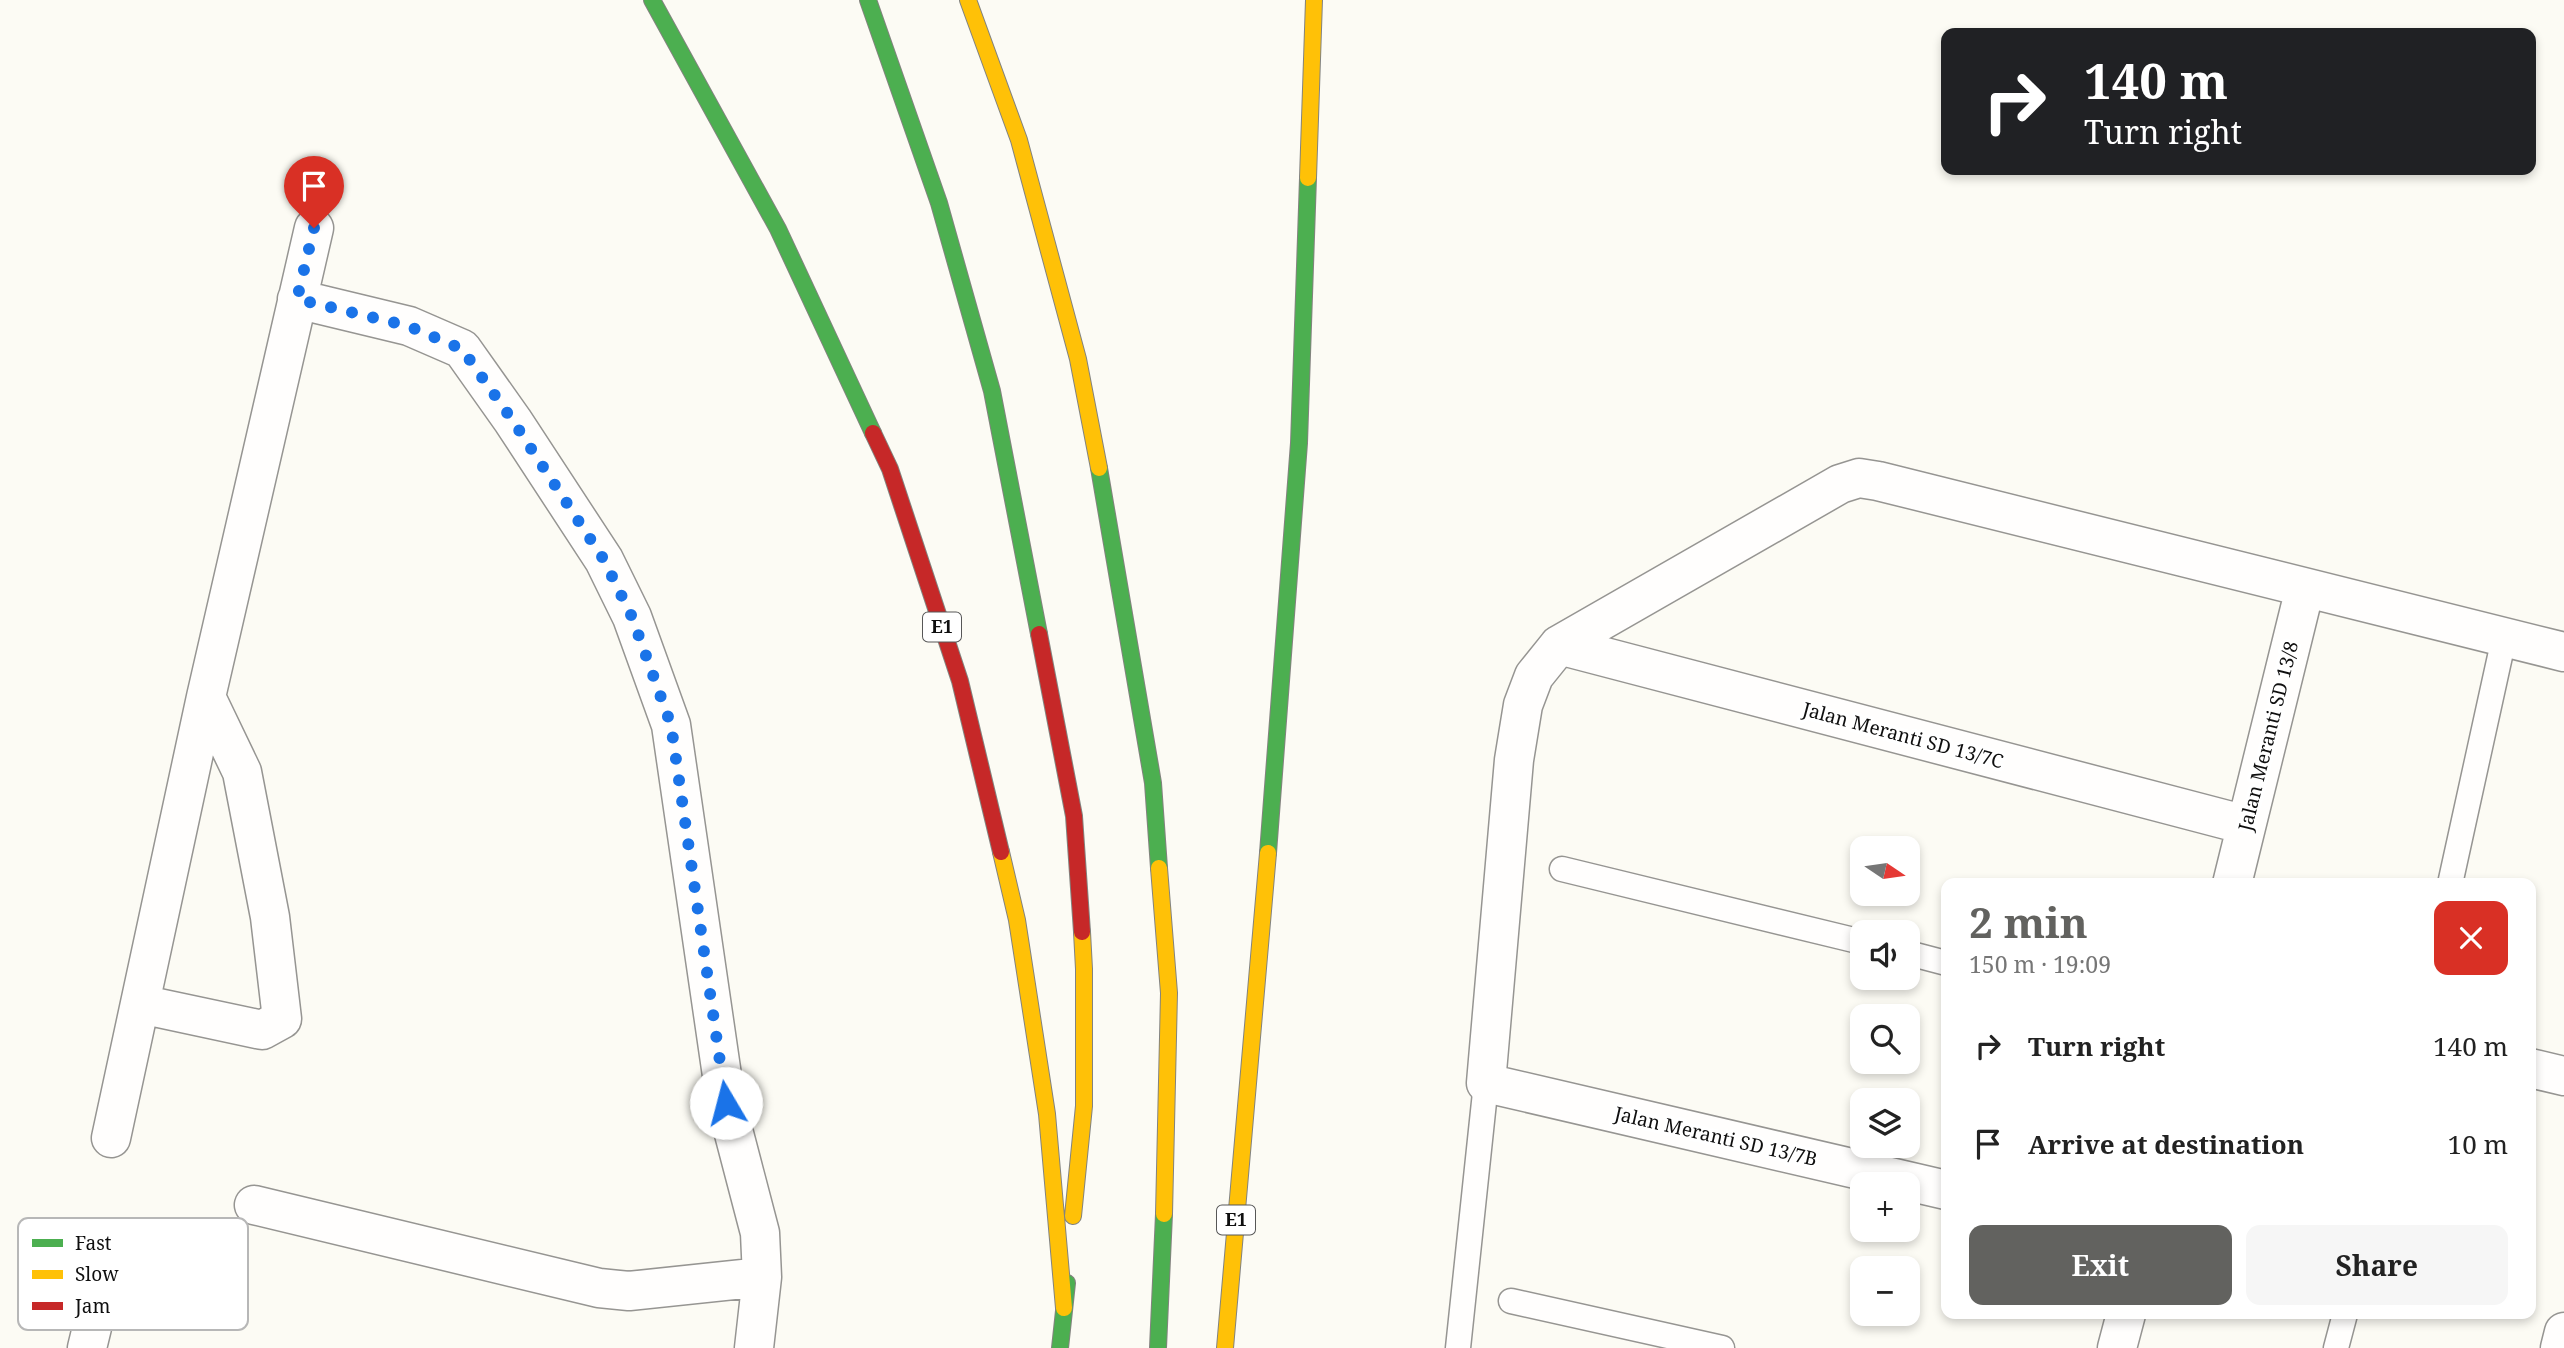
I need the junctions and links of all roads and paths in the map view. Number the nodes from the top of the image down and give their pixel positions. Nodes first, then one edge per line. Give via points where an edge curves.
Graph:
1 (652, 0) edge
2 (868, 0) edge
3 (968, 0) edge
4 (1314, 0) edge
5 (314, 228) dead end
6 (297, 299) junction
7 (2305, 588) junction
8 (2504, 638) junction
9 (1559, 645) junction
10 (2564, 652) edge
11 (206, 697) junction
12 (2246, 825) junction
13 (1562, 869) dead end
14 (2233, 878) edge
15 (2451, 878) edge
16 (1850, 939) edge
17 (1920, 956) edge
18 (1941, 961) edge
19 (140, 1004) junction
20 (2536, 1069) edge
21 (2564, 1076) edge
22 (1486, 1083) junction
23 (111, 1138) dead end
24 (1941, 1188) edge
25 (254, 1205) dead end
26 (762, 1277) junction
27 (1511, 1301) dead end
28 (1064, 1308) junction
29 (2125, 1319) edge
30 (2344, 1319) edge
31 (91, 1330) edge
32 (2564, 1332) edge
33 (87, 1348) edge
34 (754, 1348) edge
35 (1060, 1348) edge
36 (1158, 1348) edge
37 (1225, 1348) edge
38 (1458, 1348) edge
39 (1722, 1348) edge
40 (2118, 1348) edge
41 (2336, 1348) edge
42 (2560, 1348) edge

1 - 28 highway, E1 via 778,229 890,470 960,681 1017,920 1046,1114
2 - 28 highway via 939,203 992,391 1074,816 1084,969 1084,1106
3 - 36 highway via 1019,140 1078,359 1153,783 1169,993
4 - 37 highway, E1 via 1299,443
5 - 6 street
6 - 11 street
6 - 26 street via 408,326 462,349 604,560 632,617 671,725 726,1103 760,1233
7 - 8 street
7 - 9 street via 1859,478 1840,484
7 - 12 street, Jalan Meranti SD 13/8
8 - 10 street
8 - 15 lane
9 - 12 street, Jalan Meranti SD 13/7C
9 - 22 street via 1534,676 1520,719
11 - 19 street
11 - 19 street via 242,772 271,917 282,1019 262,1031
12 - 14 street, Jalan Meranti SD 13/8
13 - 16 lane
17 - 18 lane
19 - 23 street
20 - 21 street
22 - 24 street, Jalan Meranti SD 13/7B
22 - 38 lane
25 - 26 street via 599,1288 629,1291
26 - 34 street
27 - 39 lane
28 - 35 highway, E1
29 - 40 street
30 - 41 lane
31 - 33 street
32 - 42 street

